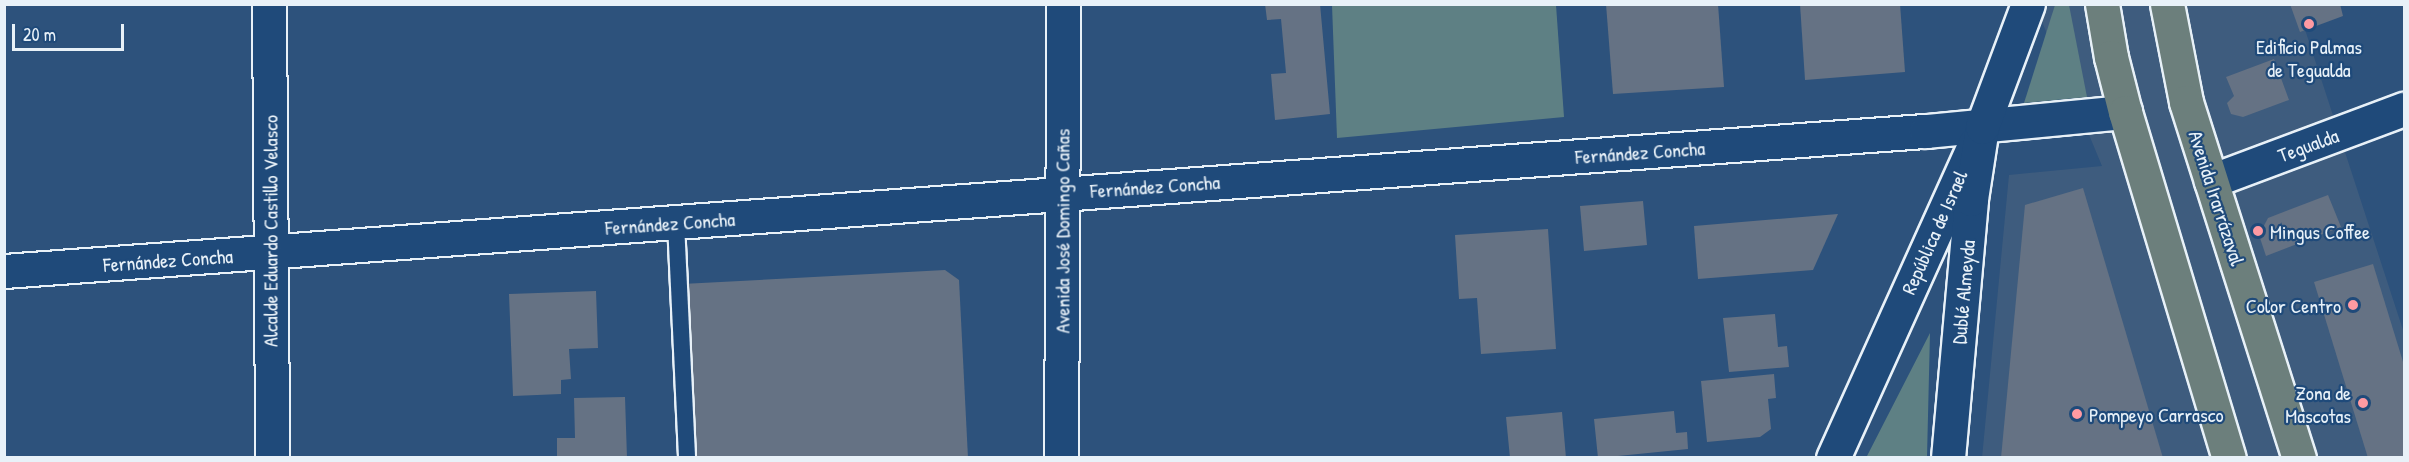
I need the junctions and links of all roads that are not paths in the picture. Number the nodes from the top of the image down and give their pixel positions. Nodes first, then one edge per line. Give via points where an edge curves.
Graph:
1 (269, 4) edge
2 (1063, 4) edge
3 (2028, 4) edge
4 (2102, 4) edge
5 (2167, 4) edge
6 (2404, 109) edge
7 (2126, 112) junction
8 (1982, 127) junction
9 (2211, 182) junction
10 (1062, 194) junction
11 (676, 222) junction
12 (270, 253) junction
13 (4, 271) edge
14 (272, 458) edge
15 (687, 458) edge
16 (1061, 458) edge
17 (1833, 458) edge
18 (1948, 458) edge
19 (2229, 458) edge
20 (2299, 458) edge

1 - 12 street, Alcalde Eduardo Castillo Velasco
2 - 10 street, Avenida José Domingo Cañas
3 - 8 street, República de Israel
4 - 7 main road via 2110,57
5 - 9 main road, Avenida Irarrázaval via 2186,102
6 - 9 street, Tegualda
7 - 8 street, Fernández Concha
7 - 19 main road
8 - 10 street, Fernández Concha
8 - 17 street, República de Israel
8 - 18 street, Dublé Almeyda via 1971,199
9 - 20 main road, Avenida Irarrázaval
10 - 11 street, Fernández Concha
10 - 16 street, Avenida José Domingo Cañas
11 - 12 street, Fernández Concha
11 - 15 lane
12 - 13 street, Fernández Concha
12 - 14 street, Alcalde Eduardo Castillo Velasco

